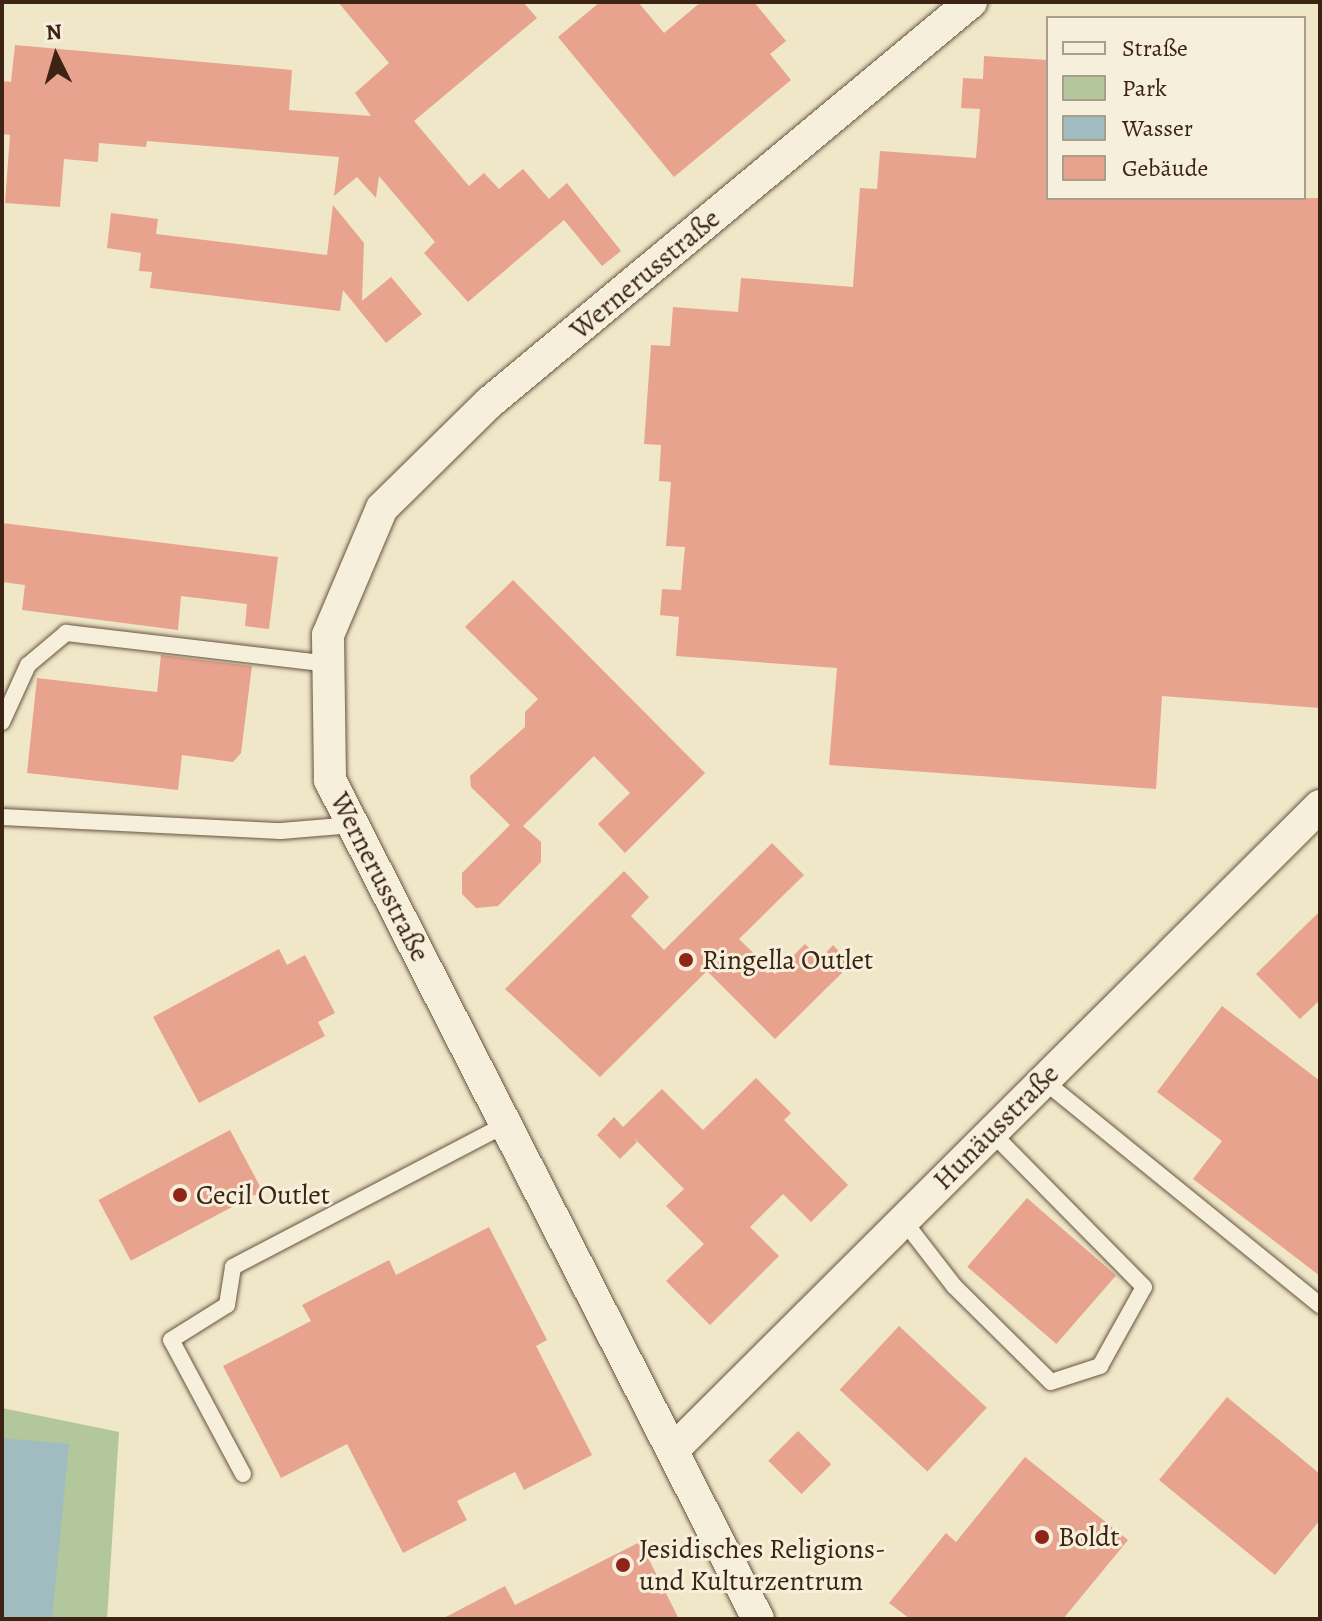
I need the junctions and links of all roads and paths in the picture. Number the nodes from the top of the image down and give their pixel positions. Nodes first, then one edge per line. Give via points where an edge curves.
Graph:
1 (971, 2) edge
2 (328, 664) junction
3 (2, 722) edge
4 (1320, 806) edge
5 (2, 817) edge
6 (353, 825) junction
7 (1043, 1080) junction
8 (506, 1124) junction
9 (991, 1132) junction
10 (903, 1220) junction
11 (1320, 1305) edge
12 (673, 1450) junction
13 (243, 1474) dead end
14 (758, 1619) edge

1 - 2 street, Wernerusstraße via 490,402 382,508 328,635
2 - 3 lane via 66,633 28,665
2 - 6 street, Wernerusstraße via 330,780
4 - 7 street, Hunäusstraße
5 - 6 lane via 281,831
6 - 8 street, Wernerusstraße
7 - 9 street, Hunäusstraße
7 - 11 lane
8 - 12 street, Wernerusstraße
8 - 13 lane via 233,1267 227,1305 171,1340
9 - 10 street, Hunäusstraße
9 - 10 lane via 1144,1287 1100,1366 1051,1382 954,1286
10 - 12 street, Hunäusstraße
12 - 14 street, Wernerusstraße

